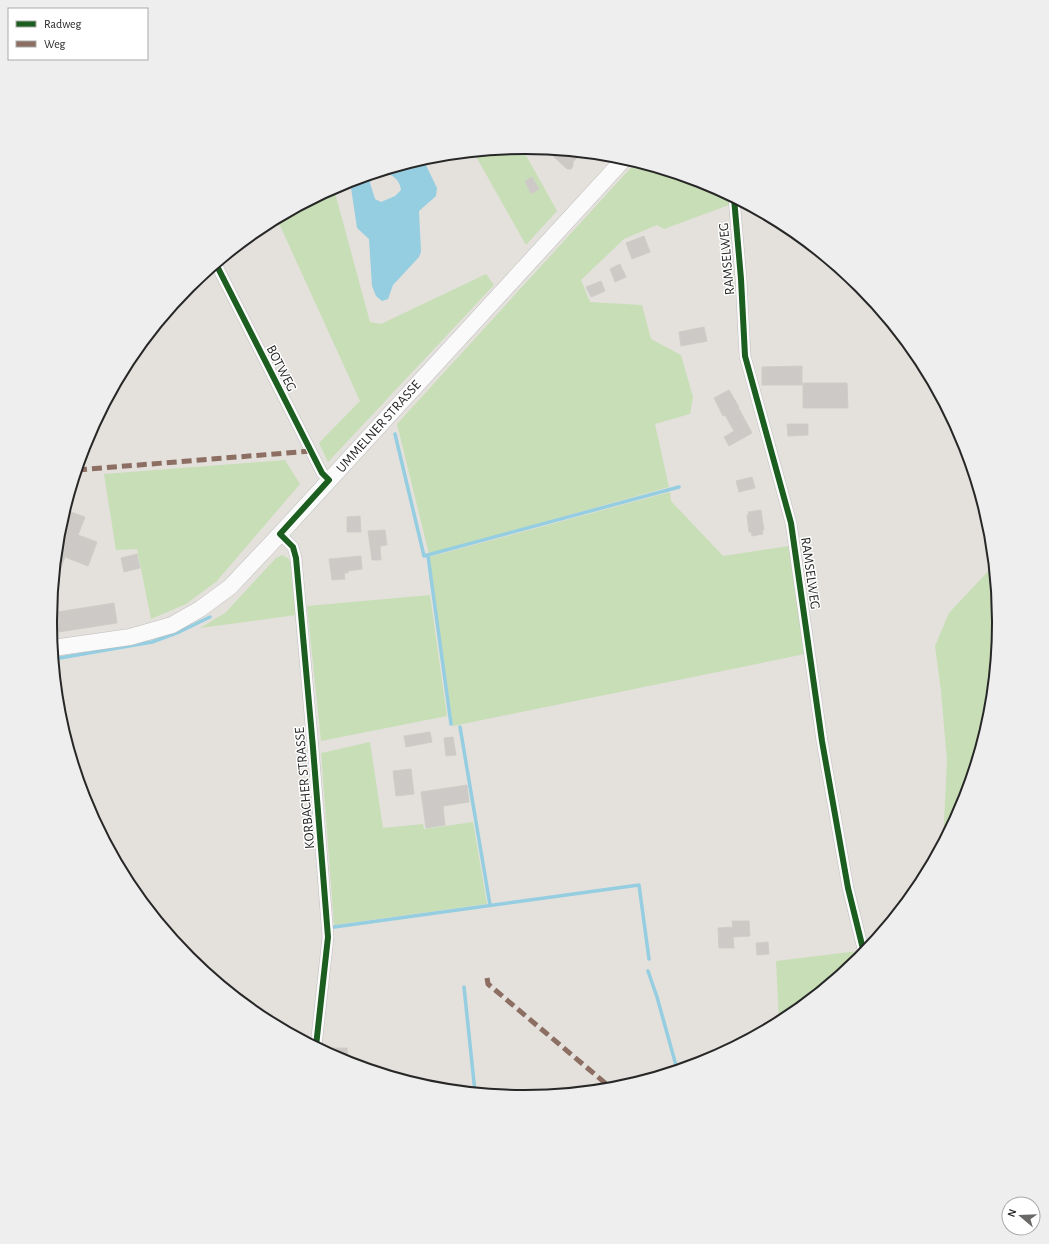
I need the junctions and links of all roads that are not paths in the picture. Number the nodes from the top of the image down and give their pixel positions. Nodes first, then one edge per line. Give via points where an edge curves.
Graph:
1 (620, 164) edge
2 (734, 205) edge
3 (218, 269) edge
4 (328, 480) junction
5 (280, 534) junction
6 (58, 647) edge
7 (862, 945) edge
8 (317, 1040) edge

1 - 4 main road, UMMELNER STRASSE
2 - 7 street, RAMSELWEG via 745,356 791,523 825,757 848,888
3 - 4 street, BOTWEG via 322,473
4 - 5 main road, UMMELNER STRASSE
5 - 6 main road, UMMELNER STRASSE via 230,587 172,625 130,637
5 - 8 street, KORBACHER STRASSE via 293,547 296,558 327,921 328,937

